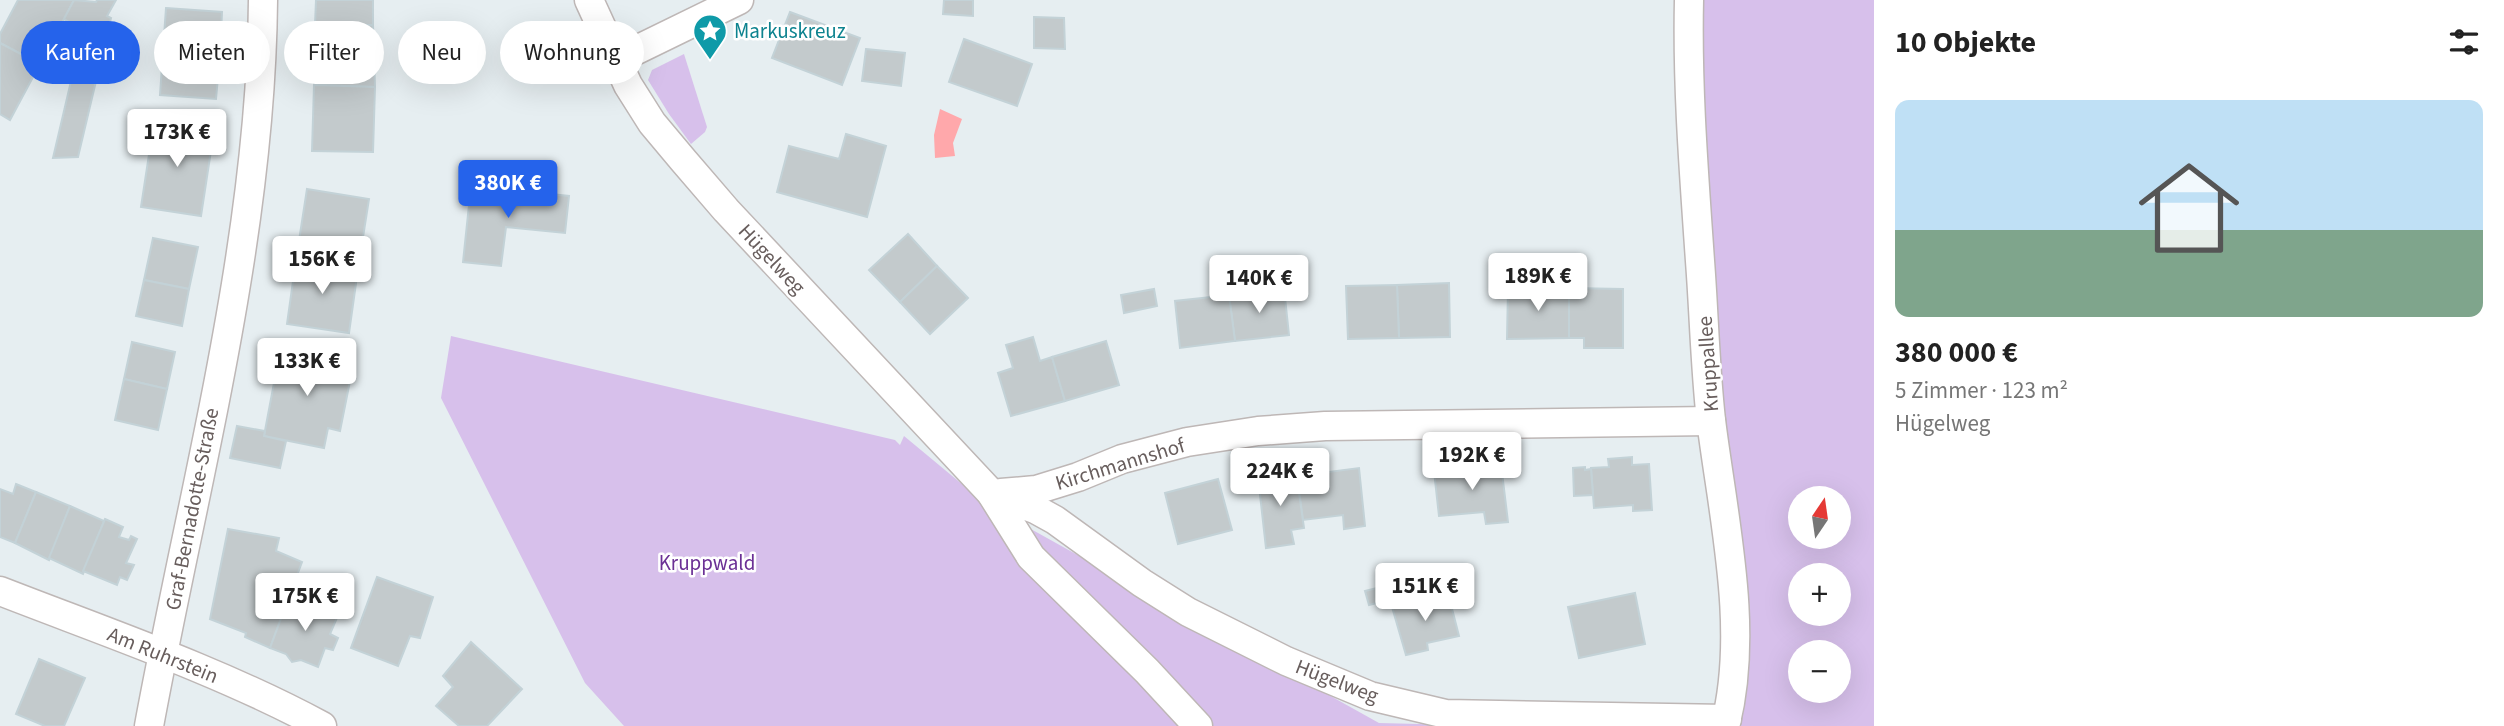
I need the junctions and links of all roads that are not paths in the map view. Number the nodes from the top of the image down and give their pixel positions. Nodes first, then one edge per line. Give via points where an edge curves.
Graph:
1 (263, 0) edge
2 (589, 0) edge
3 (739, 0) edge
4 (1689, 0) edge
5 (598, 21) edge
6 (644, 46) edge
7 (630, 84) edge
8 (1712, 421) junction
9 (991, 494) junction
10 (0, 591) edge
11 (162, 654) junction
12 (1726, 723) edge
13 (149, 726) edge
14 (322, 726) edge
15 (1198, 726) edge

1 - 11 street, Graf-Bernadotte-Straße via 256,143 240,258
2 - 5 street, Hügelweg
3 - 6 street
4 - 8 street, Kruppallee via 1695,193
7 - 9 street, Hügelweg via 652,123 726,210
8 - 9 street, Kirchmannshof via 1325,426 1258,431 1187,442 1036,489
8 - 12 street, Kruppallee via 1727,528 1734,633 1734,684
9 - 12 street, Hügelweg via 1055,520 1188,612 1370,696 1446,713
9 - 15 street, Hügelweg via 1031,558
10 - 11 street, Am Ruhrstein
11 - 13 street, Graf-Bernadotte-Straße
11 - 14 street, Am Ruhrstein

